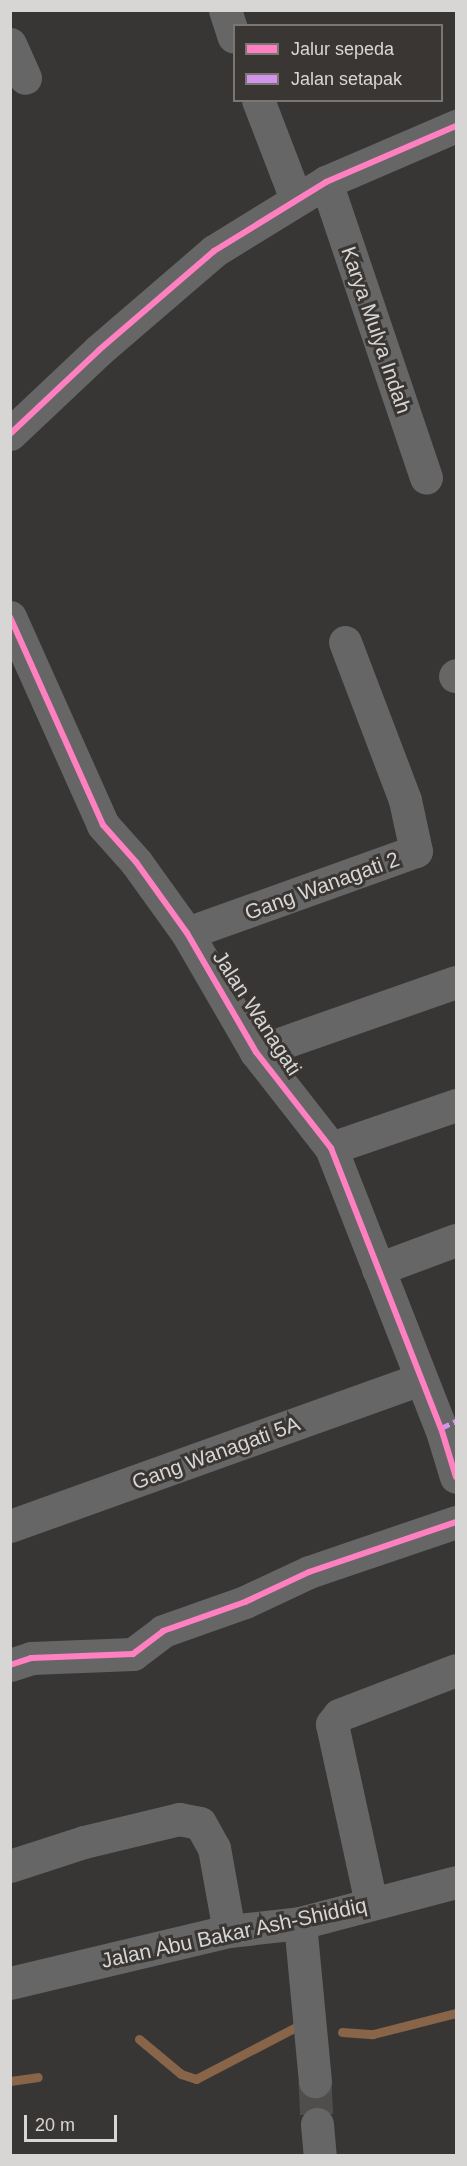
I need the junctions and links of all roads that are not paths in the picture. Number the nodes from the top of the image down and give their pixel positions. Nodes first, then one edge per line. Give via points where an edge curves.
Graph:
1 (225, 10) edge
2 (233, 34) edge
3 (10, 44) edge
4 (25, 78) dead end
5 (259, 102) edge
6 (456, 126) edge
7 (326, 182) junction
8 (296, 198) junction
9 (10, 435) edge
10 (426, 478) dead end
11 (10, 617) edge
12 (345, 642) dead end
13 (187, 933) junction
14 (456, 982) edge
15 (256, 1052) junction
16 (456, 1105) edge
17 (331, 1148) junction
18 (456, 1240) edge
19 (378, 1269) junction
20 (421, 1379) junction
21 (449, 1424) edge
22 (456, 1477) edge
23 (456, 1522) edge
24 (10, 1526) edge
25 (10, 1665) edge
26 (456, 1670) edge
27 (10, 1866) edge
28 (456, 1882) edge
29 (371, 1903) junction
30 (300, 1923) junction
31 (229, 1931) junction
32 (10, 1983) edge
33 (315, 2081) tunnel mouth

1 - 2 street
3 - 4 street
5 - 8 street
6 - 7 street
7 - 8 street
7 - 10 street, Karya Mulya Indah
8 - 9 street via 214,251 99,350
11 - 13 street, Jalan Wanagati via 103,825 136,862
12 - 13 street, Gang Wanagati 2 via 405,800 416,851
13 - 15 street, Jalan Wanagati
14 - 15 street
15 - 17 street, Jalan Wanagati
16 - 17 street
17 - 19 street, Jalan Wanagati
18 - 19 street
19 - 20 street, Jalan Wanagati
20 - 21 street, Jalan Wanagati
20 - 24 street, Gang Wanagati 5A
21 - 22 street, Jalan Wanagati
23 - 25 street via 309,1572 245,1602 163,1631 133,1654 32,1658
26 - 29 street via 339,1715 332,1724
27 - 31 street via 179,1818 200,1823 214,1848
28 - 29 street, Jalan Abu Bakar Ash-Shiddiq
29 - 30 street, Jalan Abu Bakar Ash-Shiddiq
30 - 31 street, Jalan Abu Bakar Ash-Shiddiq
30 - 33 street
31 - 32 street, Jalan Abu Bakar Ash-Shiddiq

